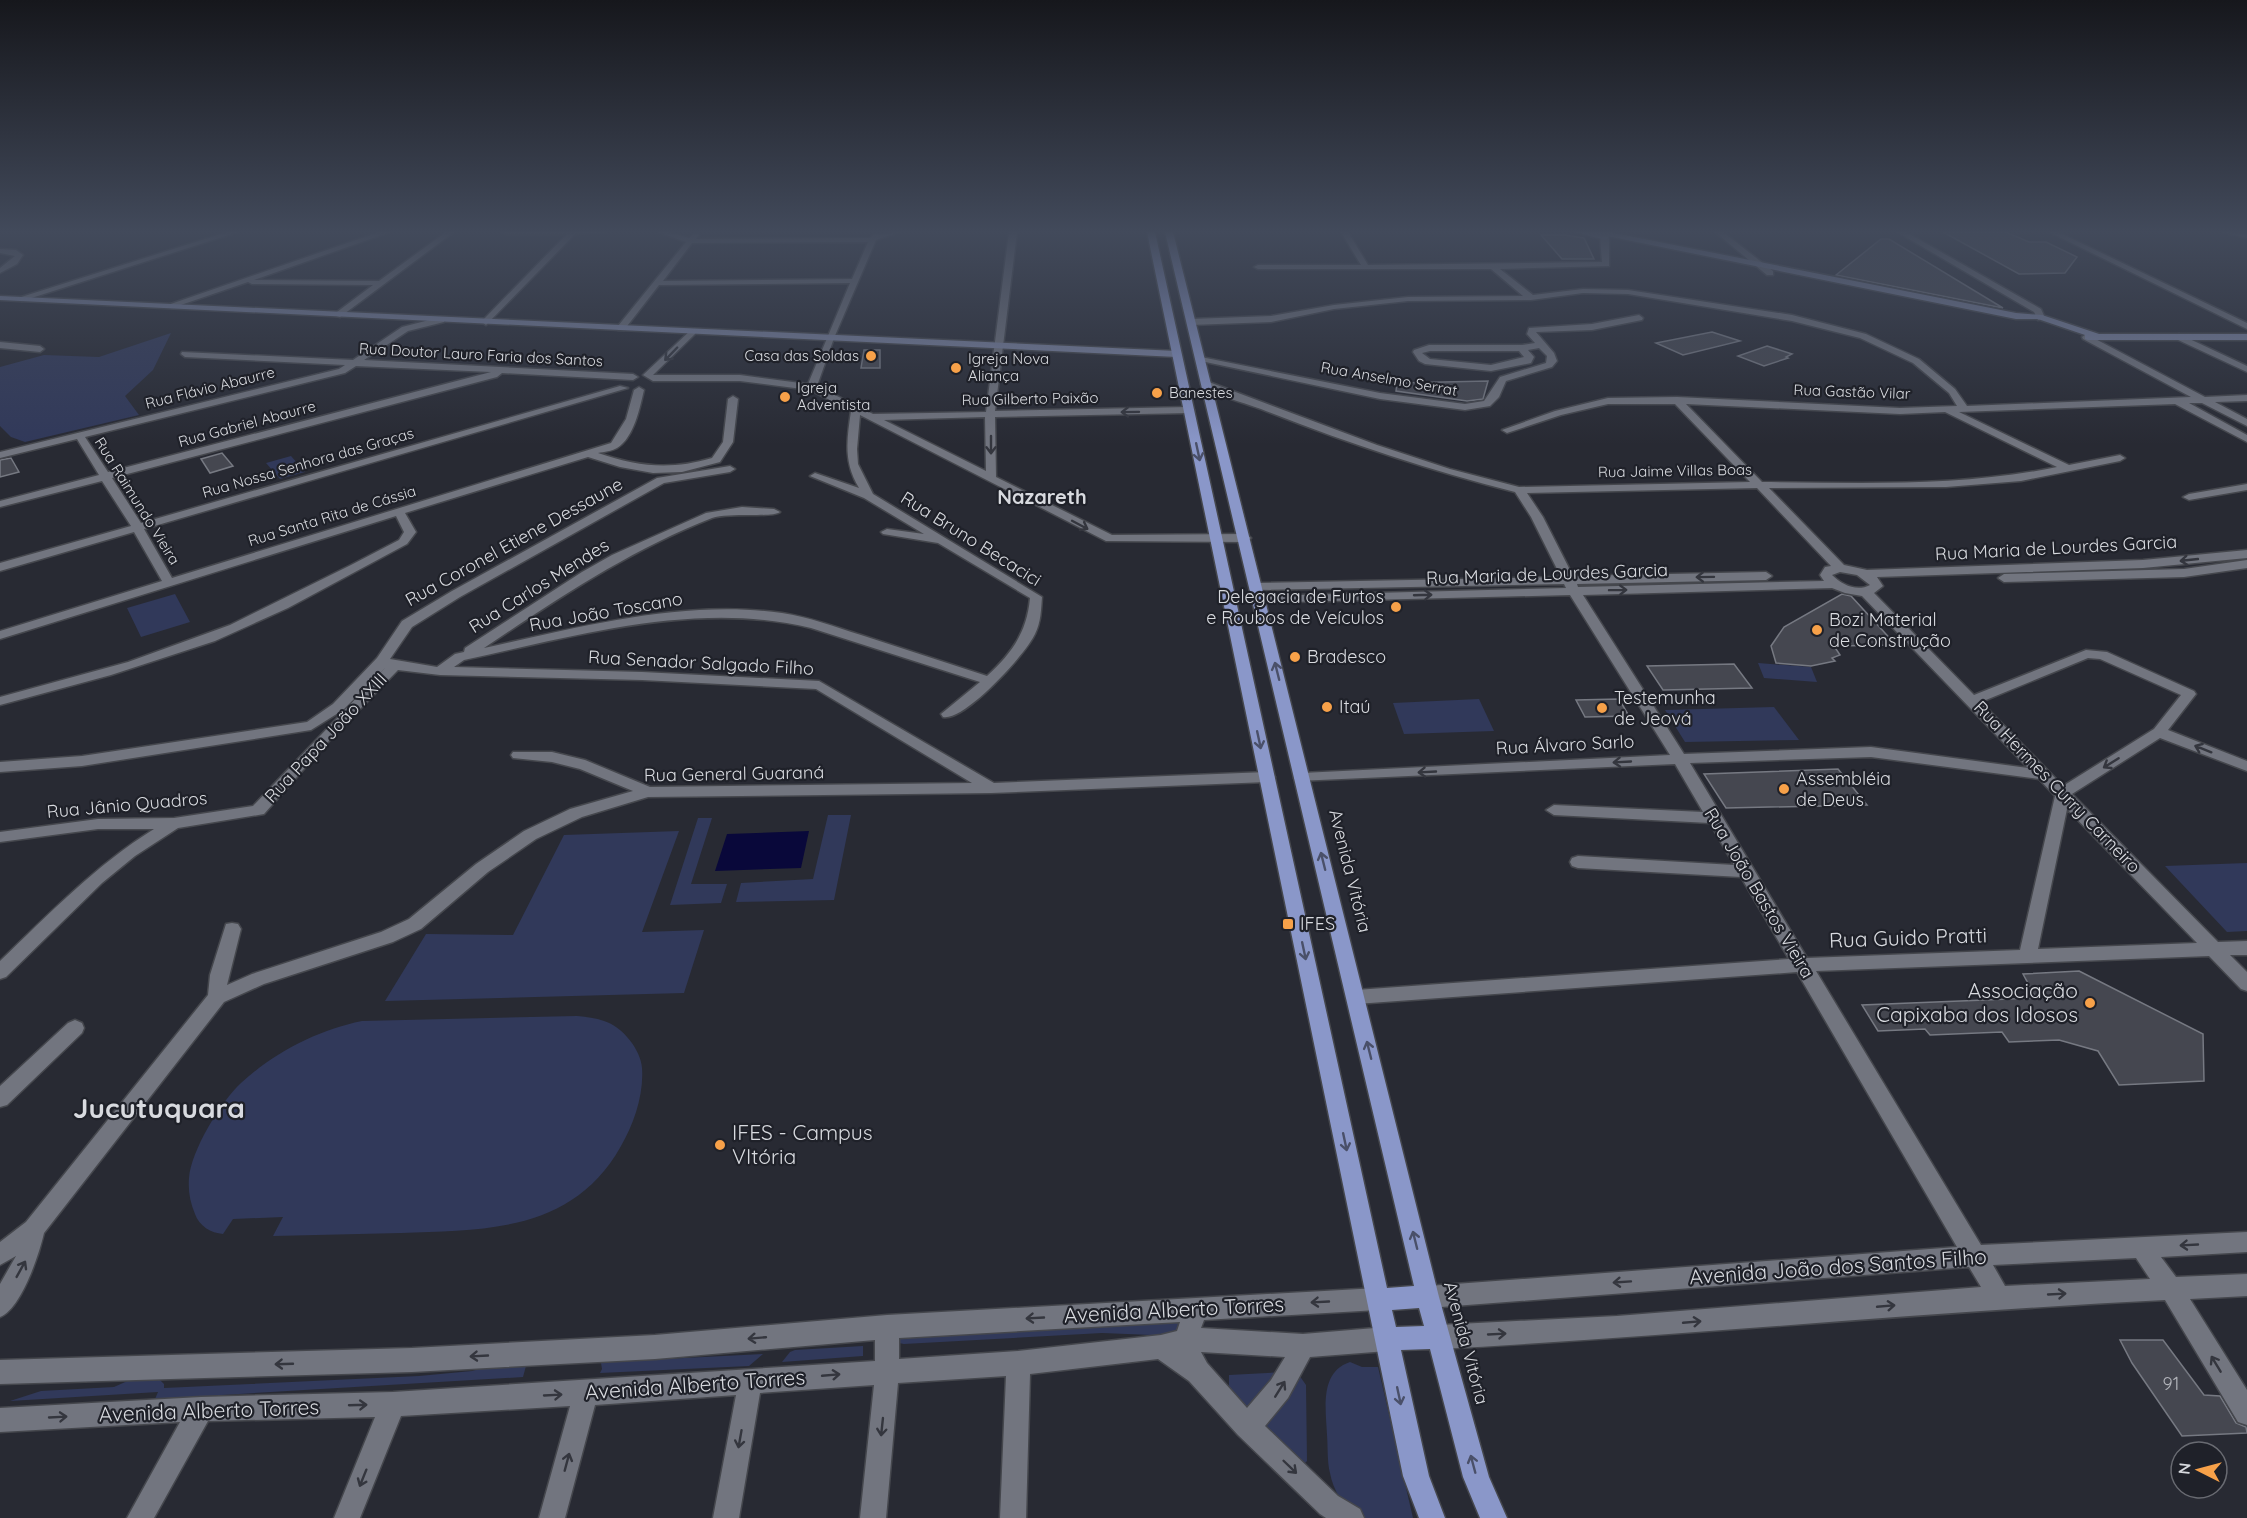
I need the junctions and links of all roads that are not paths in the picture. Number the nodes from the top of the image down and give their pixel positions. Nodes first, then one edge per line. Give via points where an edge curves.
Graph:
1 (101, 303) edge
2 (178, 303) edge
3 (354, 303) edge
4 (505, 303) edge
5 (641, 303) edge
6 (845, 303) edge
7 (1004, 303) edge
8 (1170, 303) edge
9 (1186, 303) edge
10 (1373, 303) edge
11 (1707, 303) edge
12 (1934, 303) edge
13 (1943, 303) edge
14 (2020, 303) edge
15 (2023, 303) edge
16 (2199, 303) edge
17 (169, 306) junction
18 (337, 315) junction
19 (408, 318) junction
20 (1639, 318) dead end
21 (2023, 319) junction
22 (2043, 319) junction
23 (441, 320) junction
24 (486, 322) junction
25 (1191, 322) junction
26 (2247, 326) edge
27 (621, 328) junction
28 (405, 329) junction
29 (2247, 331) edge
30 (692, 332) junction
31 (2089, 334) junction
32 (2179, 337) junction
33 (2247, 337) edge
34 (830, 338) junction
35 (0, 345) edge
36 (999, 345) junction
37 (1541, 345) junction
38 (1522, 348) junction
39 (40, 349) dead end
40 (185, 354) dead end
41 (1184, 355) junction
42 (355, 364) junction
43 (1202, 364) junction
44 (2247, 369) edge
45 (500, 370) junction
46 (633, 377) junction
47 (651, 377) junction
48 (1206, 384) junction
49 (812, 387) junction
50 (623, 388) junction
51 (639, 390) junction
52 (1243, 398) junction
53 (2247, 398) edge
54 (733, 399) dead end
55 (2175, 399) junction
56 (2201, 399) junction
57 (2212, 399) junction
58 (1210, 400) junction
59 (1677, 400) junction
60 (1963, 407) junction
61 (1945, 408) junction
62 (855, 409) junction
63 (1189, 410) junction
64 (990, 415) junction
65 (872, 417) junction
66 (2247, 417) edge
67 (898, 418) junction
68 (2247, 423) edge
69 (890, 428) junction
70 (1507, 430) dead end
71 (79, 435) junction
72 (2247, 439) edge
73 (590, 454) junction
74 (0, 455) edge
75 (2120, 458) dead end
76 (2067, 468) junction
77 (730, 469) dead end
78 (106, 476) junction
79 (660, 476) junction
80 (815, 476) dead end
81 (991, 478) junction
82 (1760, 485) junction
83 (2247, 487) edge
84 (1519, 490) junction
85 (868, 496) junction
86 (2189, 497) dead end
87 (0, 504) edge
88 (399, 512) junction
89 (774, 512) dead end
90 (138, 528) junction
91 (886, 532) dead end
92 (1216, 538) junction
93 (1245, 538) junction
94 (947, 542) junction
95 (2247, 554) edge
96 (2247, 564) edge
97 (0, 567) edge
98 (1840, 568) junction
99 (1831, 580) junction
100 (1869, 582) junction
101 (169, 583) junction
102 (1572, 585) junction
103 (1258, 593) junction
104 (0, 635) edge
105 (460, 657) junction
106 (388, 663) junction
107 (440, 671) junction
108 (990, 681) junction
109 (1973, 700) junction
110 (0, 701) edge
111 (948, 714) dead end
112 (2159, 732) junction
113 (518, 755) dead end
114 (1680, 759) junction
115 (2247, 766) edge
116 (0, 767) edge
117 (2045, 775) junction
118 (1267, 777) junction
119 (1302, 778) junction
120 (991, 788) junction
121 (648, 792) junction
122 (2063, 793) junction
123 (258, 810) joint
124 (1554, 810) dead end
125 (1715, 818) junction
126 (174, 823) junction
127 (0, 837) edge
128 (1578, 862) dead end
129 (1746, 871) junction
130 (232, 929) dead end
131 (2247, 948) edge
132 (2213, 949) junction
133 (2028, 956) junction
134 (1802, 965) junction
135 (0, 972) edge
136 (2247, 984) edge
137 (217, 997) junction
138 (1356, 997) junction
139 (75, 1028) dead end
140 (0, 1099) edge
141 (34, 1229) junction
142 (2247, 1242) edge
143 (2141, 1247) junction
144 (0, 1255) edge
145 (1973, 1256) junction
146 (2247, 1285) edge
147 (2171, 1289) junction
148 (1428, 1297) junction
149 (1999, 1297) junction
150 (1378, 1299) junction
151 (0, 1306) edge
152 (1198, 1308) junction
153 (887, 1327) junction
154 (1439, 1337) junction
155 (1188, 1339) junction
156 (1387, 1339) junction
157 (1303, 1346) junction
158 (1161, 1347) junction
159 (1018, 1363) junction
160 (887, 1371) junction
161 (0, 1372) edge
162 (1198, 1372) junction
163 (750, 1382) junction
164 (586, 1393) junction
165 (393, 1404) junction
166 (201, 1409) junction
167 (2247, 1413) edge
168 (0, 1420) edge
169 (1247, 1426) junction
170 (1337, 1514) edge
171 (140, 1518) edge
172 (347, 1518) edge
173 (552, 1518) edge
174 (726, 1518) edge
175 (873, 1518) edge
176 (1013, 1518) edge
177 (1432, 1518) edge
178 (1494, 1518) edge

1 - 17 street
2 - 17 street
3 - 18 street
4 - 24 street
5 - 27 street
6 - 34 street
7 - 36 street
8 - 41 main road
9 - 25 main road, Avenida Vitória
10 - 25 street via 1271,320
11 - 60 street via 1832,326 1863,336 1916,361 1952,391
12 - 21 street
13 - 21 street
14 - 21 street
15 - 22 street via 2042,314
16 - 26 street
17 - 18 street
18 - 19 street
19 - 23 street
19 - 28 street
20 - 37 street, Rua Anselmo Serrat via 1592,327 1533,330
21 - 22 street
21 - 22 street via 2045,324
21 - 31 street
22 - 31 street
23 - 24 street
23 - 28 street
24 - 27 street
25 - 43 main road, Avenida Vitória
27 - 30 street
28 - 42 street, Rua Flávio Abaurre
29 - 31 street
30 - 34 street
30 -> 47 street
31 - 32 street
31 - 56 street
31 - 57 street
32 - 33 street
32 - 44 street
34 - 36 street
34 - 49 street
35 - 39 street
36 - 41 street
36 - 64 street
37 - 38 street
37 - 43 street, Rua Anselmo Serrat via 1551,355 1549,365 1503,380 1487,404 1465,407
38 - 38 street via 1429,348 1417,352 1428,362 1491,368 1528,361
40 - 42 street, Rua Doutor Lauro Faria dos Santos
41 - 43 main road
41 - 63 main road
42 - 45 street, Rua Doutor Lauro Faria dos Santos
42 - 71 street, Rua Flávio Abaurre via 342,371
43 - 48 main road, Avenida Vitória
45 - 46 street, Rua Doutor Lauro Faria dos Santos
45 - 78 street, Rua Gabriel Abaurre via 494,375
46 - 47 street, Rua Doutor Lauro Faria dos Santos
46 - 50 street
47 - 49 street, Rua Doutor Lauro Faria dos Santos via 740,378
47 - 51 street
48 - 52 street, Rua Jaime Villas Boas
48 - 58 main road, Avenida Vitória
49 - 62 street, Rua Doutor Lauro Faria dos Santos
50 - 51 street
50 - 90 street, Rua Nossa Senhora das Graças
51 - 73 street, Rua Santa Rita de Cássia via 626,432 615,444
52 - 58 street, Rua Jaime Villas Boas
52 - 84 street, Rua Jaime Villas Boas via 1425,464
53 - 57 street, Rua Gastão Vilar
54 - 79 street, Rua Coronel Etiene Dessaune via 728,442 722,454 716,460
55 - 56 street, Rua Gastão Vilar
55 - 60 street, Rua Gastão Vilar
55 - 72 street
56 - 57 street, Rua Gastão Vilar
56 - 68 street
57 - 66 street
58 - 93 main road, Avenida Vitória
59 - 61 street, Rua Gastão Vilar via 1855,410
59 - 70 street, Rua Gastão Vilar via 1602,401
59 - 82 street
60 - 61 street, Rua Gastão Vilar
61 - 76 street
62 - 65 street, Rua Doutor Lauro Faria dos Santos
62 - 85 street via 855,472
63 -> 64 street, Rua Gilberto Paixão
63 -> 92 main road
64 - 67 street, Rua Gilberto Paixão
64 -> 81 street
65 - 67 street, Rua Gilberto Paixão
65 - 69 street, Rua Doutor Lauro Faria dos Santos
67 - 69 street
69 - 81 street, Rua Doutor Lauro Faria dos Santos
71 - 74 street, Rua Flávio Abaurre
71 - 78 street, Rua Raimundo Vieira
73 - 79 street
73 - 88 street, Rua Santa Rita de Cássia
75 - 76 street, Rua Jaime Villas Boas
76 - 82 street, Rua Jaime Villas Boas via 2021,478 1946,484
77 - 79 street, Rua Coronel Etiene Dessaune
78 - 87 street, Rua Gabriel Abaurre
78 - 90 street, Rua Raimundo Vieira
79 - 106 street, Rua Coronel Etiene Dessaune via 407,624 392,644
80 - 85 street, Rua Bruno Becacici
81 -> 92 street, Rua Doutor Lauro Faria dos Santos via 1110,539
82 - 84 street, Rua Jaime Villas Boas
82 - 98 street
83 - 86 street
84 - 102 street, Rua João Bastos Vieira
85 - 94 street, Rua Bruno Becacici
88 - 101 street, Rua Santa Rita de Cássia
88 - 110 street via 410,532 403,542 326,584 212,637 99,676
89 - 105 street, Rua Carlos Mendes via 745,510 710,515 616,558
90 - 97 street, Rua Nossa Senhora das Graças
90 - 101 street, Rua Raimundo Vieira
91 - 94 street
92 - 93 street, Rua Doutor Lauro Faria dos Santos
92 -> 118 main road
93 - 103 main road, Avenida Vitória
94 - 108 street, Rua Bruno Becacici via 1036,597 1034,623 1009,664
95 -> 100 street, Rua Maria de Lourdes Garcia
96 - 100 street, Rua Maria de Lourdes Garcia via 2166,574
98 - 99 street via 1829,570
98 - 100 street
99 - 100 street via 1841,588
99 - 102 street, Rua Maria de Lourdes Garcia
100 - 109 street, Rua Hermes Curry Carneiro
101 - 104 street, Rua Santa Rita de Cássia
102 - 103 street, Rua Maria de Lourdes Garcia
102 - 114 street, Rua João Bastos Vieira
119 -> 103 main road, Avenida Vitória
105 - 107 street, Rua João Toscano
105 - 108 street, Rua João Toscano via 598,627 698,614 747,615 782,617 815,625
106 - 107 street, Rua Senador Salgado Filho
106 - 116 street via 311,726 82,761
106 - 123 street, Rua Papa João XXIII
107 - 120 street, Rua Senador Salgado Filho via 819,685
108 - 111 street, Rua Bruno Becacici
109 - 112 street via 2094,654 2189,694
109 - 117 street, Rua Hermes Curry Carneiro
115 -> 112 street
112 -> 122 street
113 - 121 street via 552,757 585,765
114 - 117 street, Rua Álvaro Sarlo via 1871,752
114 -> 119 street, Rua Álvaro Sarlo
114 - 125 street, Rua João Bastos Vieira
117 - 122 street, Rua Hermes Curry Carneiro
118 - 120 street, Rua General Guaraná
118 -> 150 main road
138 -> 119 main road, Avenida Vitória
120 - 121 street, Rua General Guaraná
121 - 137 street, Rua General Guaraná via 576,813 531,835 482,867 415,924
122 - 132 street, Rua Hermes Curry Carneiro
122 - 133 street
123 - 126 street, Rua Jânio Quadros
124 - 125 street
125 - 129 street, Rua João Bastos Vieira
126 - 127 street, Rua Jânio Quadros via 98,824
126 - 135 street via 96,879
128 - 129 street
129 - 134 street, Rua João Bastos Vieira
130 - 137 street
131 - 132 street, Rua Guido Pratti
132 - 133 street, Rua Guido Pratti
132 - 136 street, Rua Hermes Curry Carneiro
133 - 134 street, Rua Guido Pratti
134 - 138 street, Rua Guido Pratti
134 - 145 street, Rua João Bastos Vieira
137 - 141 street
148 -> 138 main road, Avenida Vitória
139 - 140 street
141 - 144 street
151 -> 141 street via 26,1261
142 -> 143 street, Avenida João dos Santos Filho
143 - 145 street, Avenida João dos Santos Filho
143 - 147 street
145 -> 148 street, Avenida João dos Santos Filho
145 - 149 street, Rua João Bastos Vieira
146 - 147 street
149 -> 147 street
167 -> 147 street
148 - 150 main road
148 - 154 main road, Avenida Vitória
154 -> 149 street via 1617,1328
150 -> 152 street, Avenida Alberto Torres
150 - 156 main road
152 -> 153 street, Avenida Alberto Torres
152 - 155 street via 1189,1324
153 - 160 street
153 -> 161 street, Avenida Alberto Torres via 655,1347 412,1360
154 - 156 main road
178 -> 154 main road, Avenida Vitória via 1476,1477
155 - 157 street, Avenida Alberto Torres
155 - 158 street, Avenida Alberto Torres
155 - 162 street via 1187,1350
156 - 157 street, Avenida Alberto Torres
156 -> 177 main road via 1416,1476
169 -> 157 street via 1273,1401
158 - 159 street, Avenida Alberto Torres
158 - 162 street
159 - 160 street, Avenida Alberto Torres
159 - 176 street
163 -> 160 street, Avenida Alberto Torres
160 -> 175 street
162 - 169 street
163 - 164 street, Avenida Alberto Torres
163 -> 174 street
165 -> 164 street, Avenida Alberto Torres
173 -> 164 street
166 -> 165 street, Avenida Alberto Torres
165 -> 172 street
168 -> 166 street, Avenida Alberto Torres
166 - 171 street
169 -> 170 street

